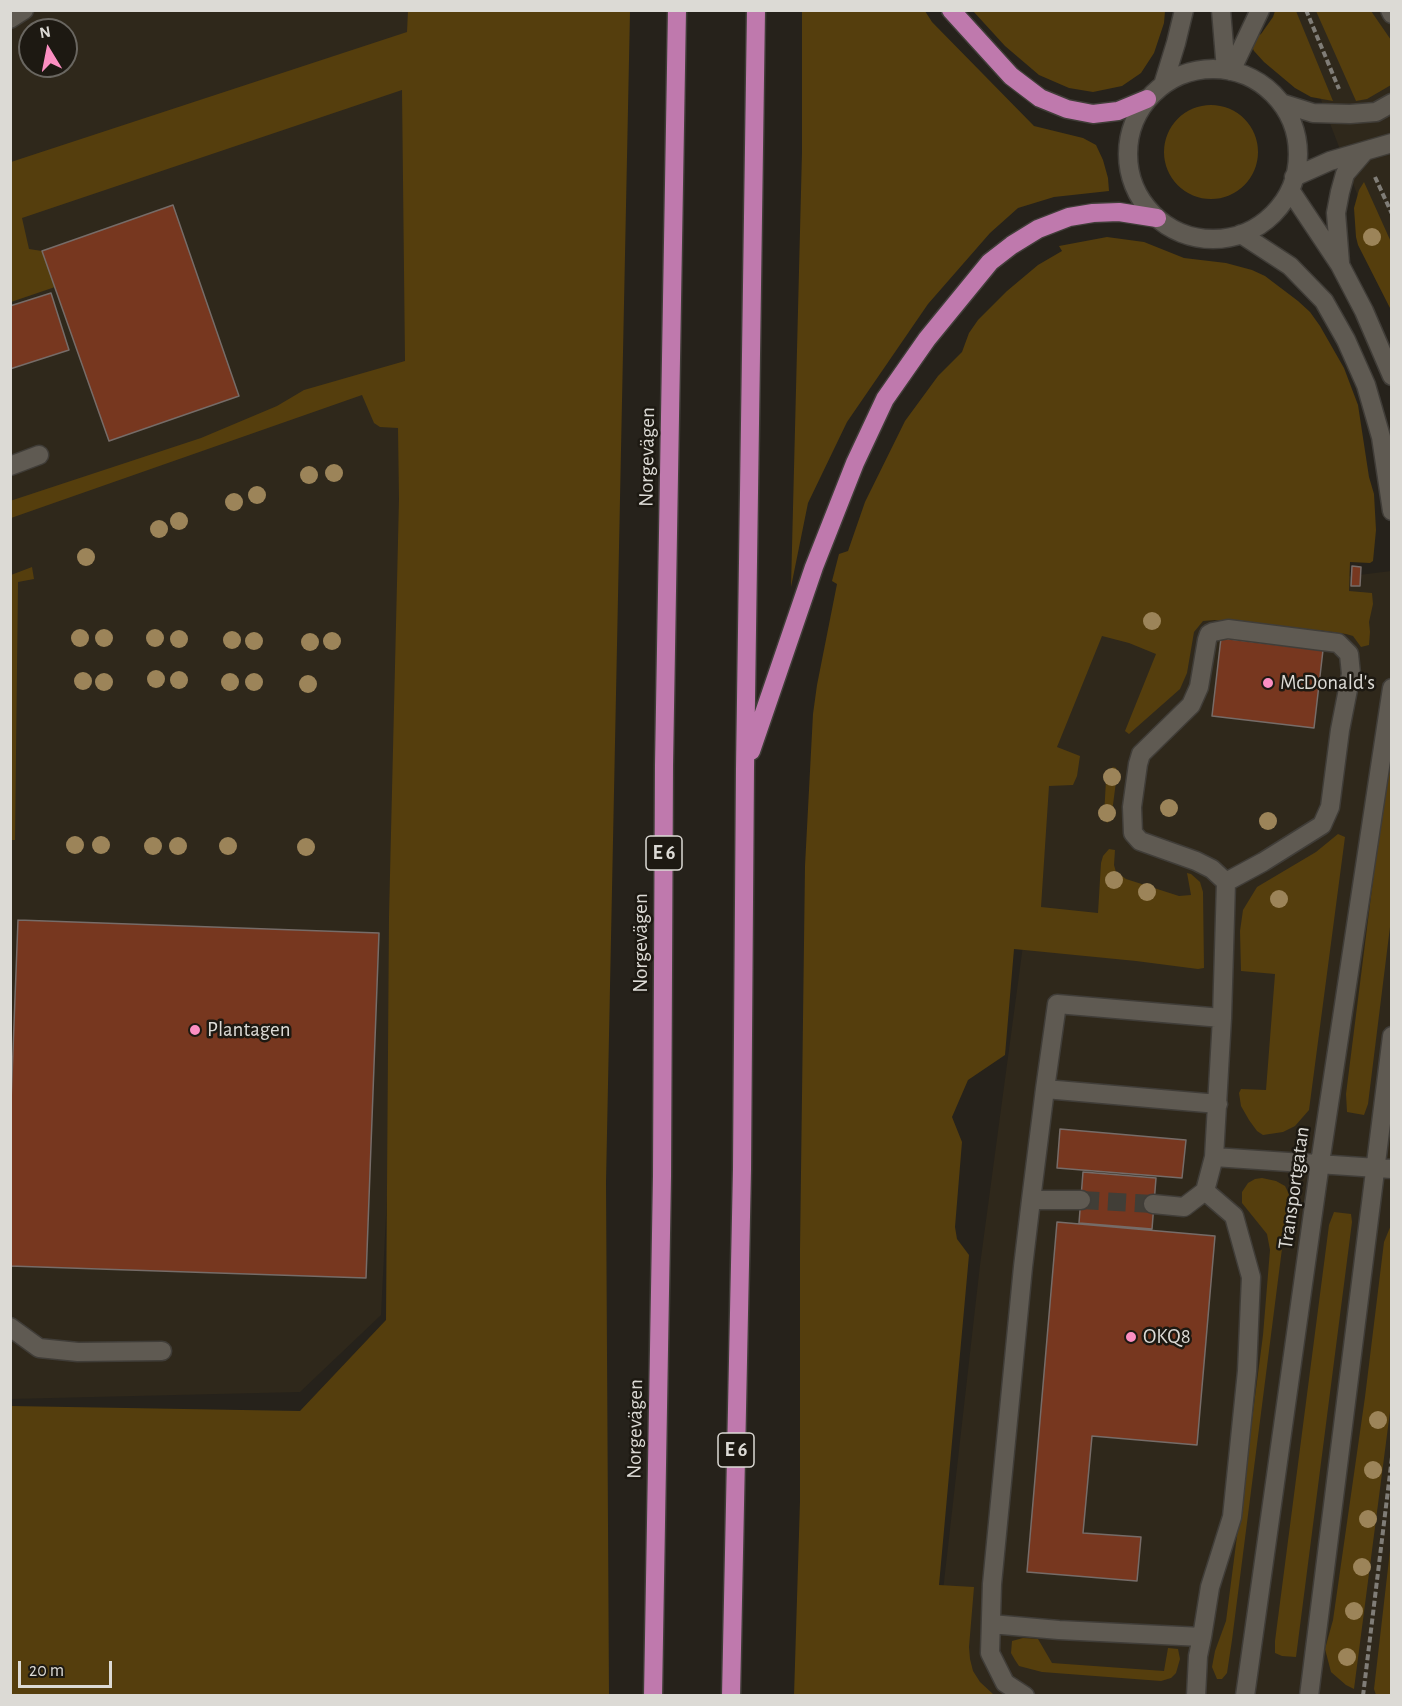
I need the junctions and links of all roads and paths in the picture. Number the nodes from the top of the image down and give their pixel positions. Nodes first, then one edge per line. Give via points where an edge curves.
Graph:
1 (24, 10) edge
2 (677, 10) edge
3 (756, 10) edge
4 (951, 10) edge
5 (1184, 10) edge
6 (1221, 10) edge
7 (1260, 10) edge
8 (10, 19) edge
9 (1228, 70) junction
10 (1163, 85) junction
11 (1147, 99) junction
12 (1281, 103) junction
13 (1386, 110) edge
14 (1392, 143) edge
15 (1364, 152) junction
16 (1292, 184) junction
17 (1156, 218) junction
18 (1241, 234) junction
19 (1341, 265) junction
20 (1392, 376) edge
21 (39, 455) dead end
22 (10, 466) edge
23 (1392, 512) edge
24 (1392, 688) edge
25 (745, 768) junction
26 (1226, 882) junction
27 (1222, 1018) junction
28 (1392, 1036) edge
29 (1045, 1089) junction
30 (1218, 1104) junction
31 (1214, 1157) junction
32 (1320, 1163) junction
33 (1383, 1168) edge
34 (1205, 1191) junction
35 (1031, 1200) junction
36 (1081, 1200) tunnel mouth
37 (1154, 1204) tunnel mouth
38 (10, 1327) edge
39 (162, 1351) dead end
40 (1392, 1457) edge
41 (991, 1624) junction
42 (1202, 1637) junction
43 (653, 1695) edge
44 (731, 1695) edge
45 (1025, 1695) edge
46 (1196, 1695) edge
47 (1245, 1695) edge
48 (1309, 1695) edge
49 (1363, 1695) edge

1 - 8 street
2 - 43 highway, Norgevägen / E 6
3 - 25 highway, E 6
4 - 11 highway via 1011,76 1040,98 1093,114 1118,111
5 - 10 street
6 - 9 street
7 - 9 street
9 - 10 street via 1193,71
9 - 12 street via 1259,82
10 - 11 street
11 - 17 street via 1130,131 1128,163 1137,193
12 - 13 street via 1314,113
12 - 16 street via 1295,131 1298,162
14 - 15 street
15 - 16 street via 1330,161
15 - 19 street via 1345,174 1340,192 1336,213
16 - 18 street via 1270,217
16 - 19 street
17 - 18 street via 1188,236 1206,239
17 - 25 highway via 1119,212 1093,213 1038,229 990,262 927,339 885,399 855,463 814,567
18 - 23 street via 1290,266 1324,301 1346,340 1366,385 1381,437
19 - 20 street
21 - 22 street
24 - 32 street, Transportgatan
25 - 44 highway, E 6
26 - 26 street via 1322,825 1330,807 1351,674 1349,654 1338,643 1228,629 1209,634 1199,687 1191,705 1141,754 1132,807 1133,833 1140,841 1212,869
26 - 27 street
27 - 29 street via 1057,1004
27 - 30 street
28 - 33 street
29 - 30 street
29 - 35 street
30 - 31 street
31 - 32 street
31 - 34 street
32 - 33 street
32 - 47 street, Transportgatan
33 - 48 street via 1363,1278
34 - 37 street via 1184,1207
34 - 42 street via 1234,1216 1251,1277 1247,1371 1232,1517 1210,1587
35 - 36 street
35 - 41 street
38 - 39 street via 39,1348 78,1352
40 - 49 path
41 - 42 street
41 - 45 street via 990,1653 1005,1683
42 - 46 street

